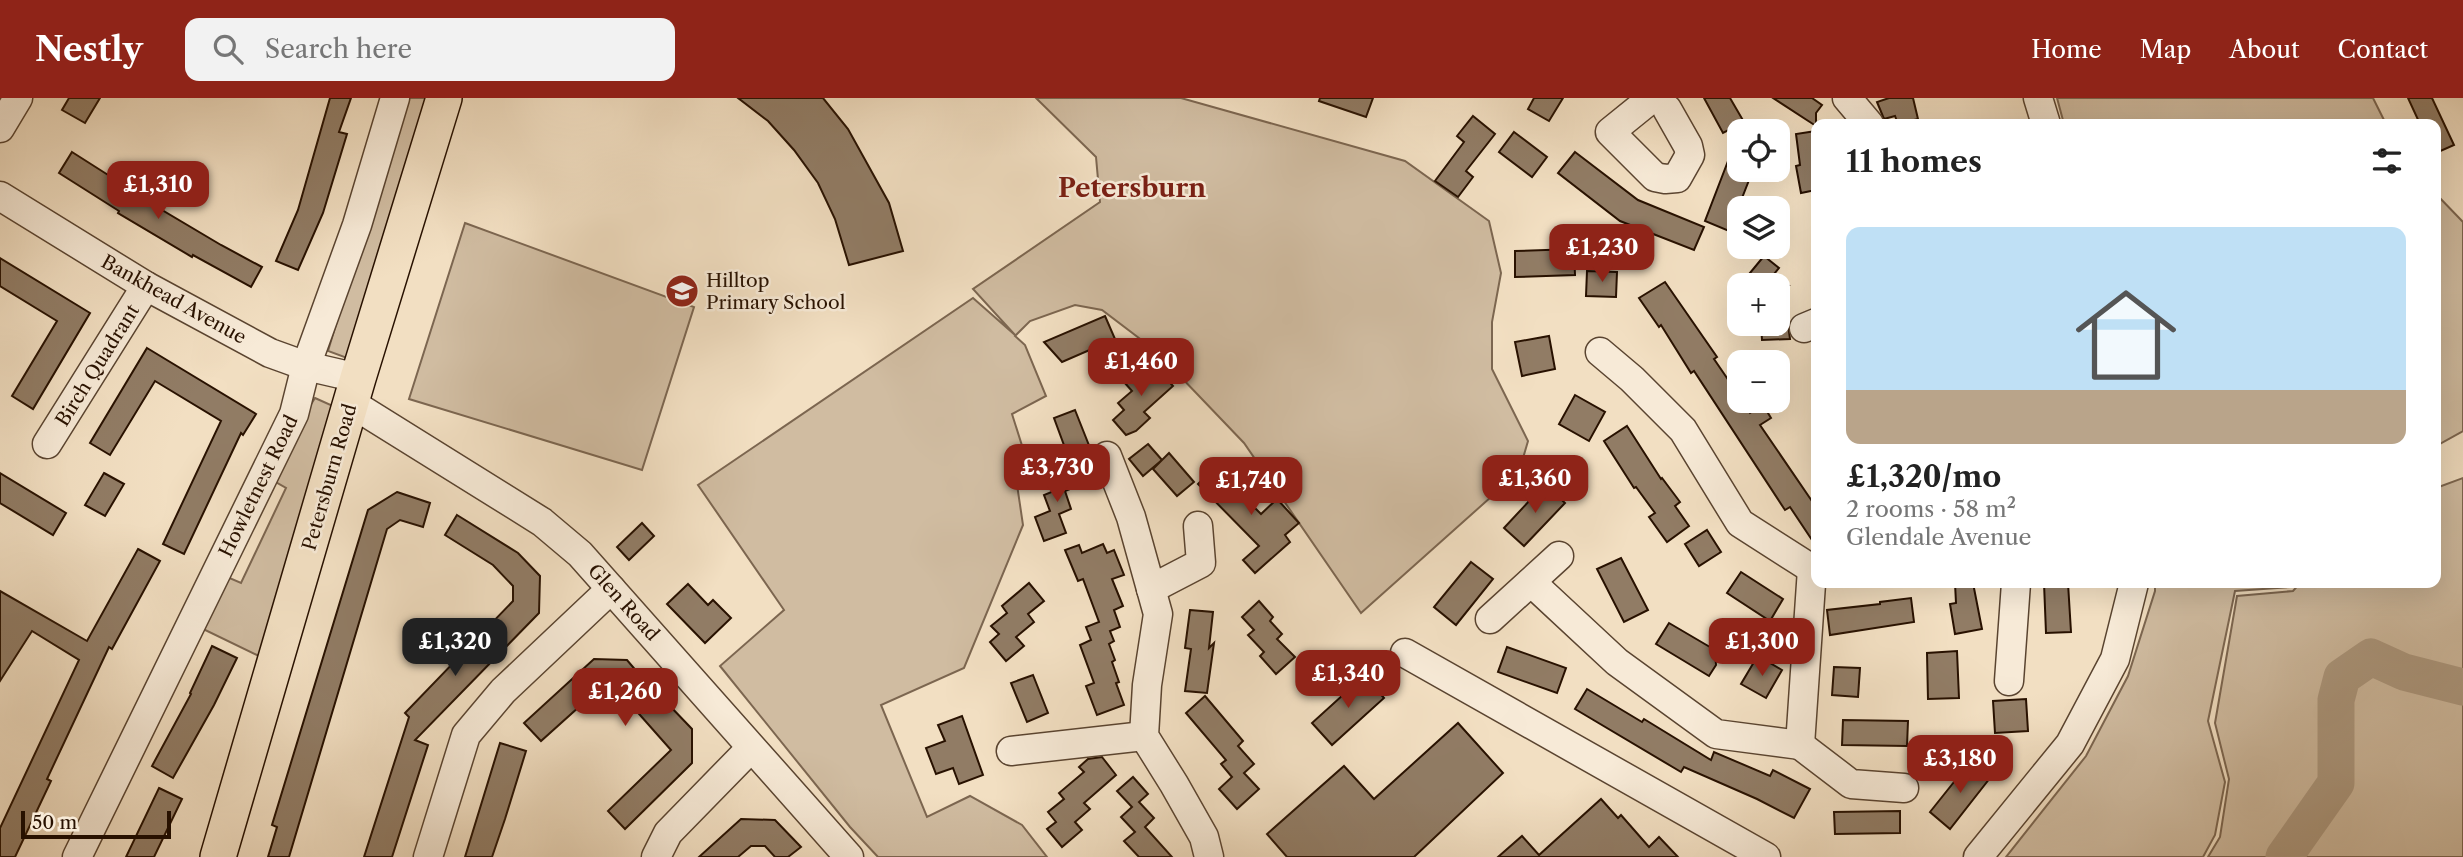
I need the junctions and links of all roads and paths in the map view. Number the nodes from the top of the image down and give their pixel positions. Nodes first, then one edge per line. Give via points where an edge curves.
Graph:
1 (18, 98) edge
2 (395, 98) edge
3 (444, 98) edge
4 (1847, 98) edge
5 (2038, 98) edge
6 (1659, 104) edge
7 (1865, 119) edge
8 (2044, 119) edge
9 (0, 128) edge
10 (0, 196) edge
11 (146, 286) junction
12 (1600, 352) dead end
13 (306, 366) junction
14 (354, 391) junction
15 (47, 443) dead end
16 (1107, 456) dead end
17 (1198, 526) dead end
18 (1559, 556) dead end
19 (1811, 567) edge
20 (1531, 582) junction
21 (1812, 588) edge
22 (2016, 588) edge
23 (2133, 588) edge
24 (611, 589) junction
25 (1151, 589) junction
26 (1490, 619) dead end
27 (1405, 653) dead end
28 (2009, 681) dead end
29 (1144, 736) junction
30 (1800, 745) junction
31 (751, 748) junction
32 (1011, 751) dead end
33 (1904, 788) dead end
34 (77, 857) edge
35 (218, 857) edge
36 (428, 857) edge
37 (656, 857) edge
38 (849, 857) edge
39 (1209, 857) edge
40 (1766, 857) edge
41 (1978, 857) edge

1 - 9 street
2 - 13 street, Howletnest Road via 357,225
3 - 14 main road, Petersburn Road
4 - 7 street
5 - 8 street
6 - 6 street via 1610,132 1655,177 1677,178 1690,155 1688,146
10 - 11 street, Bankhead Avenue
11 - 13 street, Bankhead Avenue via 270,353
11 - 15 street, Birch Quadrant
12 - 19 street via 1683,429 1740,523
13 - 14 street, Bankhead Avenue
13 - 34 street, Howletnest Road via 294,414
14 - 24 street, Glen Road via 542,522 580,554
14 - 35 main road, Petersburn Road
16 - 25 street via 1131,517
17 - 25 street via 1201,563
18 - 20 street
20 - 26 street
20 - 30 street via 1616,662 1716,734
21 - 30 street
22 - 28 street
23 - 41 street via 2115,659 2070,744
24 - 31 street, Glen Road
24 - 36 street via 503,691 466,735
25 - 29 street via 1158,614
27 - 40 street
29 - 32 street
29 - 39 street via 1204,837
30 - 33 street via 1851,784
31 - 37 street via 668,833
31 - 38 street, Glen Road

